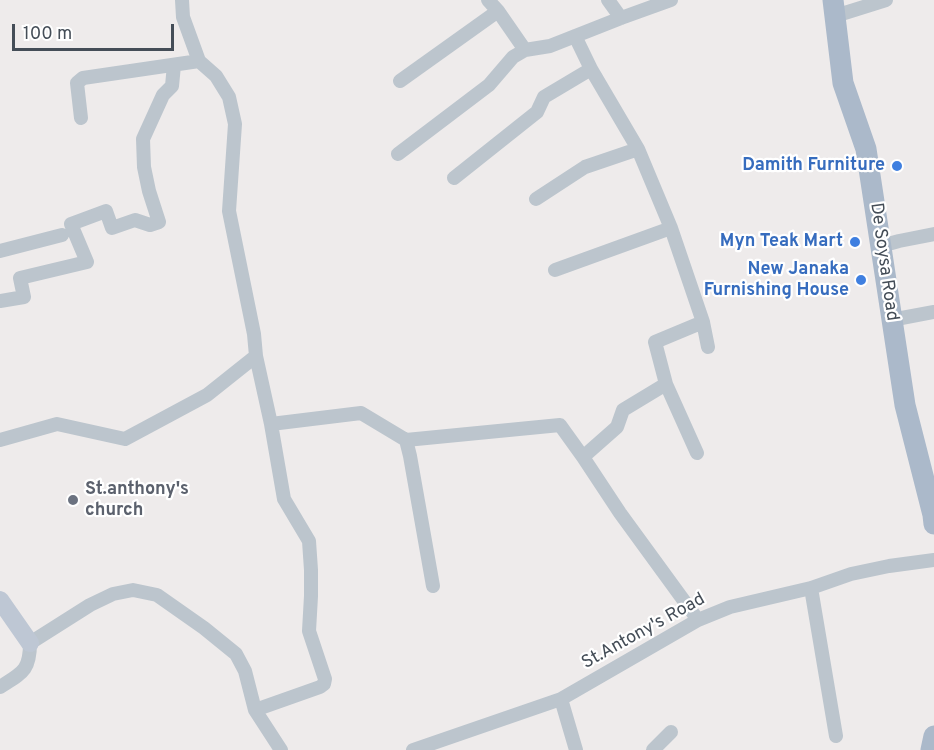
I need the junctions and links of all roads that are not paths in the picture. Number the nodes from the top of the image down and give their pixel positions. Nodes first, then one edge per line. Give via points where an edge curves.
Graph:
1 (182, 0) edge
2 (488, 0) edge
3 (608, 0) edge
4 (671, 0) edge
5 (886, 0) edge
6 (834, 8) edge
7 (498, 11) junction
8 (621, 18) junction
9 (575, 36) junction
10 (525, 50) junction
11 (199, 62) junction
12 (174, 65) junction
13 (591, 69) junction
14 (400, 81) dead end
15 (81, 117) dead end
16 (638, 149) junction
17 (398, 154) dead end
18 (454, 177) dead end
19 (536, 199) dead end
20 (670, 228) junction
21 (934, 234) edge
22 (62, 235) dead end
23 (881, 246) junction
24 (0, 251) edge
25 (555, 270) dead end
26 (0, 301) edge
27 (934, 312) edge
28 (891, 320) junction
29 (703, 322) junction
30 (708, 347) dead end
31 (256, 356) junction
32 (666, 384) junction
33 (271, 424) junction
34 (0, 440) edge
35 (406, 440) junction
36 (697, 453) dead end
37 (584, 457) junction
38 (934, 524) edge
39 (934, 560) edge
40 (433, 586) dead end
41 (812, 588) junction
42 (0, 600) edge
43 (698, 620) junction
44 (30, 643) junction
45 (0, 687) edge
46 (561, 699) junction
47 (255, 710) junction
48 (671, 732) dead end
49 (836, 736) dead end
50 (934, 736) edge
51 (281, 750) edge
52 (413, 750) edge
53 (576, 750) edge
54 (653, 750) edge
55 (931, 750) edge

1 - 11 street via 183,17
2 - 7 street
3 - 8 street
4 - 8 street
5 - 6 street
6 - 23 main road, De Soysa Road via 843,83 866,148
7 - 10 street
7 - 14 street
8 - 9 street
9 - 10 street
9 - 13 street
10 - 17 street via 513,57 489,85
11 - 12 street
11 - 31 street via 216,76 229,97 235,124 229,211
12 - 15 street via 83,78 76,83
12 - 26 street via 172,86 163,95 143,139 148,191 159,222 150,225 135,220 112,228 106,211 71,224 87,262 20,278 24,297
13 - 16 street
13 - 18 street via 544,97 537,112
16 - 19 street via 585,167
16 - 20 street
20 - 25 street
20 - 29 street
21 - 23 street
22 - 24 street
23 - 28 main road, De Soysa Road
27 - 28 street
28 - 38 main road, De Soysa Road via 905,405
29 - 30 street
29 - 32 street via 655,342
31 - 33 street
31 - 34 street via 207,395 125,439 57,424
32 - 36 street
32 - 37 street via 623,410 617,427
33 - 35 street via 361,413
33 - 47 street via 284,499 309,541 309,631 325,679 320,687
35 - 37 street via 561,425
35 - 40 street
37 - 43 street
39 - 41 street, St.Antony's Road via 851,574
41 - 43 street, St.Antony's Road via 730,607
41 - 49 street
42 - 44 street
43 - 46 street, St.Antony's Road
44 - 45 street via 24,672
44 - 47 street via 113,594 133,590 157,595 236,654 245,671
46 - 52 street, St.Antony's Road
46 - 53 street
47 - 51 street
48 - 54 street
50 - 55 main road

